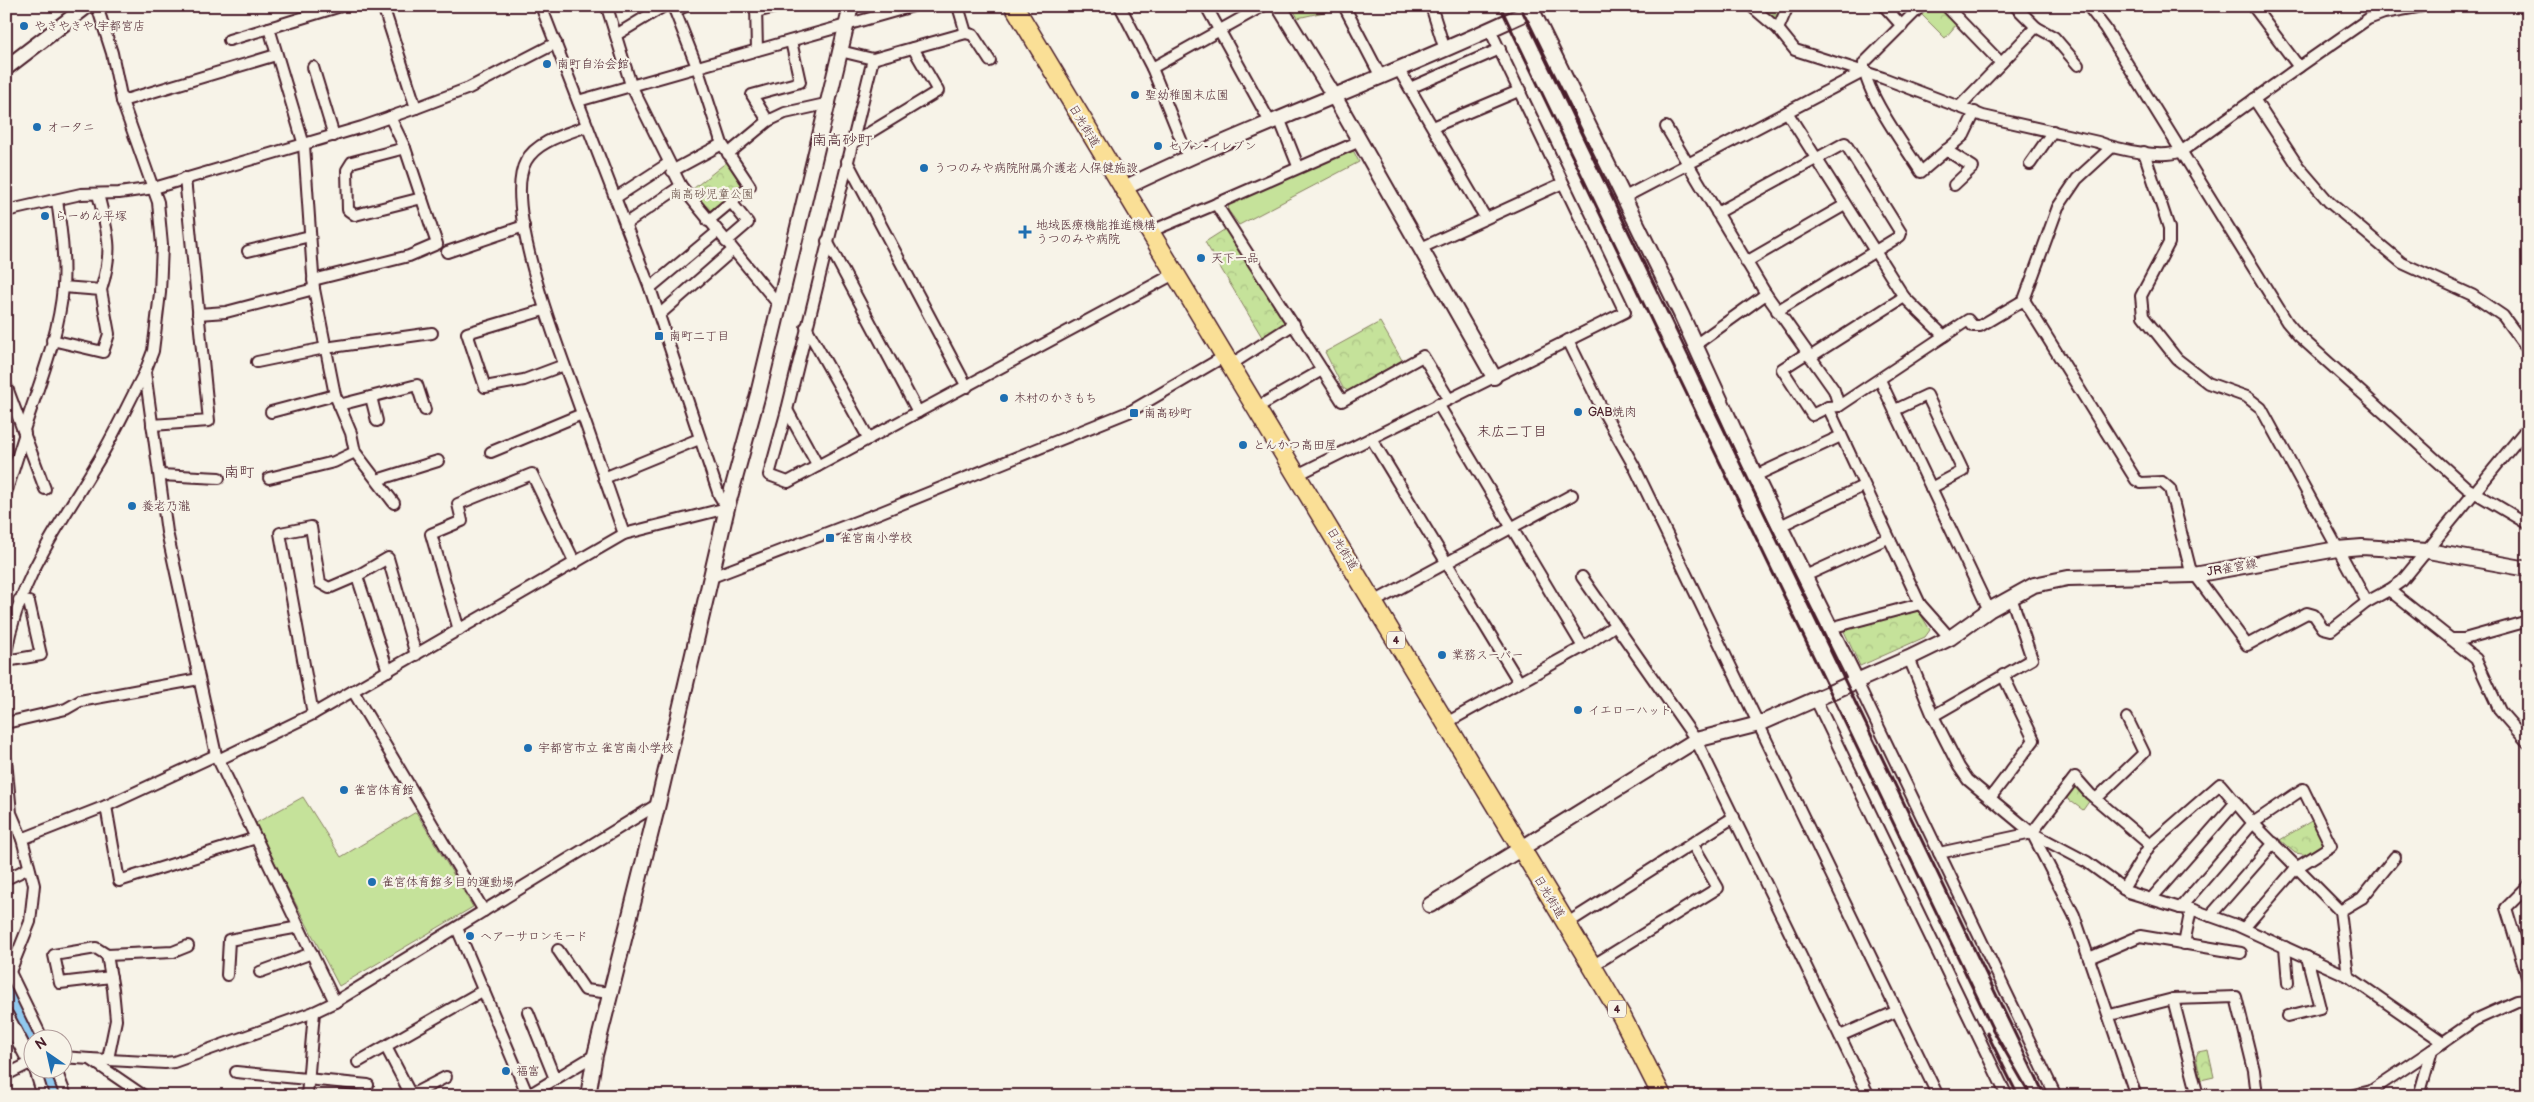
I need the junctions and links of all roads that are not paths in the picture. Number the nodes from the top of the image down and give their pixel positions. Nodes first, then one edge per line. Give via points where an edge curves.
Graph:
1 (87, 6) edge
2 (97, 6) edge
3 (341, 6) edge
4 (383, 6) edge
5 (541, 6) edge
6 (664, 6) edge
7 (686, 6) edge
8 (780, 6) edge
9 (851, 6) edge
10 (914, 6) edge
11 (958, 6) edge
12 (1014, 6) edge
13 (1120, 6) edge
14 (1206, 6) edge
15 (1263, 6) edge
16 (1279, 6) edge
17 (1344, 6) edge
18 (1431, 6) edge
19 (1751, 6) edge
20 (1788, 6) edge
21 (1884, 6) edge
22 (1921, 6) edge
23 (1946, 6) edge
24 (2015, 6) edge
25 (2088, 6) edge
26 (2253, 6) edge
27 (2423, 6) edge
28 (608, 7) edge
29 (1533, 7) edge
30 (674, 8) edge
31 (756, 9) edge
32 (847, 25) junction
33 (1902, 26) junction
34 (2036, 27) junction
35 (269, 28) junction
36 (1778, 29) junction
37 (1490, 30) junction
38 (1221, 31) junction
39 (966, 33) junction
40 (616, 35) junction
41 (229, 40) dead end
42 (791, 40) junction
43 (556, 43) junction
44 (913, 48) junction
45 (1500, 49) junction
46 (757, 50) junction
47 (1445, 50) junction
48 (840, 51) junction
49 (276, 55) junction
50 (873, 59) junction
51 (990, 61) dead end
52 (2001, 63) junction
53 (2078, 65) dead end
54 (6, 67) edge
55 (313, 67) dead end
56 (2299, 67) junction
57 (697, 68) junction
58 (1152, 68) junction
59 (1399, 70) junction
60 (1863, 72) junction
61 (1381, 77) junction
62 (631, 85) junction
63 (1410, 88) junction
64 (1521, 90) junction
65 (1334, 96) junction
66 (2254, 99) junction
67 (578, 100) junction
68 (122, 102) junction
69 (830, 102) junction
70 (1960, 106) junction
71 (416, 108) junction
72 (1787, 112) junction
73 (1975, 112) junction
74 (390, 117) junction
75 (1275, 120) junction
76 (768, 121) junction
77 (587, 126) junction
78 (1666, 127) dead end
79 (1433, 128) junction
80 (2053, 131) junction
81 (334, 136) junction
82 (1360, 141) junction
83 (722, 144) junction
84 (851, 144) junction
85 (304, 145) junction
86 (2112, 147) junction
87 (405, 148) junction
88 (1946, 150) junction
89 (2182, 151) junction
90 (2144, 152) junction
91 (728, 154) junction
92 (1188, 157) junction
93 (1815, 159) junction
94 (847, 161) junction
95 (1688, 164) junction
96 (2030, 164) dead end
97 (1298, 166) junction
98 (671, 167) junction
99 (185, 178) junction
100 (1563, 183) junction
101 (1954, 185) dead end
102 (681, 186) junction
103 (154, 188) junction
104 (1122, 189) junction
105 (98, 194) junction
106 (422, 198) junction
107 (615, 198) junction
108 (1623, 198) junction
109 (57, 200) junction
110 (731, 202) junction
111 (1216, 204) junction
112 (1845, 205) junction
113 (6, 211) edge
114 (1717, 213) junction
115 (1485, 218) junction
116 (708, 221) junction
117 (625, 224) junction
118 (524, 226) junction
119 (717, 232) junction
120 (1149, 232) junction
121 (310, 236) junction
122 (827, 241) junction
123 (730, 246) junction
124 (1421, 248) junction
125 (248, 251) dead end
126 (447, 252) dead end
127 (1874, 253) junction
128 (1746, 262) junction
129 (1174, 274) junction
130 (314, 285) junction
131 (63, 287) junction
132 (650, 288) junction
133 (101, 290) junction
134 (1766, 294) junction
135 (1904, 297) junction
136 (2024, 300) junction
137 (779, 305) junction
138 (544, 310) junction
139 (1777, 311) junction
140 (198, 314) junction
141 (659, 315) junction
142 (1294, 324) junction
143 (806, 327) junction
144 (432, 333) dead end
145 (1944, 336) junction
146 (52, 340) junction
147 (1568, 340) junction
148 (1695, 345) junction
149 (325, 348) junction
150 (2528, 350) edge
151 (1809, 355) junction
152 (1227, 361) junction
153 (256, 362) dead end
154 (564, 365) junction
155 (1322, 370) junction
156 (145, 372) junction
157 (1494, 377) junction
158 (1880, 380) junction
159 (6, 385) edge
160 (967, 386) junction
161 (371, 397) junction
162 (1449, 398) junction
163 (337, 400) junction
164 (1438, 404) junction
165 (1839, 406) junction
166 (1828, 407) junction
167 (1256, 408) junction
168 (425, 410) dead end
169 (787, 410) junction
170 (1894, 410) junction
171 (271, 412) dead end
172 (918, 412) junction
173 (582, 414) junction
174 (377, 421) dead end
175 (152, 425) junction
176 (2528, 427) edge
177 (25, 432) junction
178 (1840, 436) junction
179 (699, 438) junction
180 (1371, 438) junction
181 (868, 439) junction
182 (355, 452) junction
183 (491, 452) dead end
184 (438, 461) dead end
185 (818, 466) junction
186 (160, 474) junction
187 (1297, 475) junction
188 (1756, 476) junction
189 (219, 478) dead end
190 (270, 478) dead end
191 (604, 478) junction
192 (377, 480) junction
193 (1863, 486) junction
194 (1931, 488) junction
195 (45, 489) dead end
196 (6, 493) edge
197 (2474, 493) junction
198 (1572, 495) dead end
199 (394, 503) dead end
200 (727, 508) junction
201 (2528, 524) edge
202 (1780, 526) junction
203 (1513, 527) junction
204 (624, 534) junction
205 (1888, 538) junction
206 (2337, 549) junction
207 (2428, 551) junction
208 (1446, 562) junction
209 (575, 564) junction
210 (2528, 569) edge
211 (2194, 575) junction
212 (357, 576) junction
213 (1582, 576) dead end
214 (1805, 576) junction
215 (712, 577) junction
216 (2390, 590) junction
217 (2011, 597) junction
218 (19, 600) junction
219 (1374, 602) junction
220 (2367, 602) junction
221 (1920, 604) junction
222 (1989, 610) junction
223 (2528, 621) edge
224 (1614, 626) junction
225 (1830, 628) junction
226 (459, 630) junction
227 (1950, 638) junction
228 (2451, 639) junction
229 (1583, 647) junction
230 (6, 653) edge
231 (416, 655) junction
232 (1909, 658) junction
233 (6, 661) edge
234 (388, 671) junction
235 (2003, 675) junction
236 (198, 679) junction
237 (1519, 682) junction
238 (1857, 682) junction
239 (353, 690) junction
240 (1816, 700) junction
241 (313, 714) junction
242 (1933, 716) junction
243 (2127, 718) dead end
244 (1446, 722) junction
245 (6, 723) edge
246 (1760, 724) junction
247 (1696, 740) junction
248 (2528, 743) edge
249 (217, 757) junction
250 (6, 760) edge
251 (1990, 798) junction
252 (2096, 799) junction
253 (2236, 802) junction
254 (658, 804) junction
255 (106, 806) junction
256 (9, 814) edge
257 (1734, 817) junction
258 (2254, 823) junction
259 (2032, 833) junction
260 (256, 838) junction
261 (22, 839) junction
262 (1692, 843) junction
263 (2274, 843) junction
264 (2150, 845) junction
265 (1520, 848) junction
266 (1939, 853) junction
267 (2395, 856) dead end
268 (29, 868) junction
269 (2296, 868) junction
270 (6, 879) edge
271 (2528, 886) edge
272 (2123, 889) junction
273 (2151, 899) junction
274 (1430, 905) dead end
275 (2180, 908) junction
276 (2191, 908) junction
277 (484, 911) junction
278 (2340, 911) junction
279 (2210, 916) junction
280 (1566, 924) junction
281 (299, 927) junction
282 (457, 928) junction
283 (2244, 928) junction
284 (2184, 944) junction
285 (188, 946) dead end
286 (2285, 947) junction
287 (558, 950) dead end
288 (312, 953) junction
289 (2240, 953) dead end
290 (107, 956) junction
291 (2306, 957) junction
292 (2089, 958) junction
293 (1592, 966) junction
294 (8, 969) edge
295 (260, 972) dead end
296 (227, 975) dead end
297 (111, 976) junction
298 (2348, 976) junction
299 (2528, 980) edge
300 (2288, 983) dead end
301 (484, 990) junction
302 (611, 993) junction
303 (2174, 999) junction
304 (2528, 1000) edge
305 (335, 1002) junction
306 (1897, 1011) junction
307 (314, 1012) junction
308 (528, 1012) dead end
309 (6, 1016) edge
310 (2110, 1016) junction
311 (2288, 1016) dead end
312 (38, 1030) edge
313 (1840, 1036) junction
314 (2443, 1042) junction
315 (22, 1045) edge
316 (386, 1047) junction
317 (2432, 1050) junction
318 (595, 1055) junction
319 (72, 1058) edge
320 (108, 1058) junction
321 (90, 1059) junction
322 (358, 1062) dead end
323 (22, 1069) edge
324 (236, 1072) dead end
325 (6, 1075) edge
326 (446, 1077) dead end
327 (308, 1078) junction
328 (555, 1079) junction
329 (38, 1080) edge
330 (60, 1080) edge
331 (368, 1085) dead end
332 (43, 1096) edge
333 (66, 1096) edge
334 (144, 1096) edge
335 (307, 1096) edge
336 (528, 1096) edge
337 (588, 1096) edge
338 (1662, 1096) edge
339 (1869, 1096) edge
340 (1938, 1096) edge
341 (2007, 1096) edge
342 (2056, 1096) edge
343 (2136, 1096) edge
344 (2198, 1096) edge
345 (2257, 1096) edge
346 (2351, 1096) edge
347 (2419, 1096) edge

1 - 54 street
2 - 68 street via 112,53
3 - 35 street
4 - 71 street
5 - 43 street
6 - 40 street
7 - 30 street
8 - 31 street
9 - 32 street
10 - 32 street
11 - 39 street
12 - 104 highway, 日光街道 / 4
13 - 58 street
14 - 38 street
15 - 38 street
16 - 65 street
17 - 61 street
18 - 47 street
19 - 36 street
20 - 36 street
21 - 33 street
22 - 33 street
23 - 52 street
24 - 34 street
25 - 89 street
26 - 56 street
27 - 56 street via 2384,13 2368,20
28 - 40 street
29 - 37 street
29 - 108 street
30 - 57 street
31 - 46 street
32 - 42 street
32 - 48 street
33 - 60 street via 1864,63
34 - 52 street
34 - 53 street via 2054,37
35 - 41 street
35 - 49 street
36 - 60 street via 1796,50
37 - 45 street
37 - 47 street
38 - 58 street
38 - 75 street
39 - 44 street
39 - 51 street via 973,35
40 - 62 street
42 - 46 street
42 - 76 street via 800,82 752,95
43 - 67 street
43 - 71 street via 469,88
44 - 50 street
44 - 84 street via 938,90
45 - 63 street
45 - 64 street
46 - 57 street
47 - 59 street
48 - 50 street
48 - 69 street
49 - 68 street
49 - 85 street
50 - 84 street
52 - 70 street
55 - 81 street
56 - 66 street
57 - 62 street
57 - 83 street
58 - 92 street
59 - 61 street
59 - 63 street
60 - 70 street
60 - 72 street
60 - 88 street via 1871,91 1921,172
61 - 65 street
62 - 67 street
62 - 98 street
63 - 79 street
64 - 79 street
64 - 100 street
65 - 75 street
65 - 82 street
66 - 89 street
66 - 150 street via 2298,166 2329,202 2402,263 2472,295 2503,316
67 - 77 street
68 - 103 street
69 - 76 street via 785,113
69 - 137 street
70 - 73 street
71 - 74 street
72 - 93 street
72 - 95 street
73 - 80 street
73 - 88 street via 1964,135
74 - 81 street
74 - 87 street
75 - 92 street
75 - 97 street
76 - 91 street
77 - 107 street
77 - 118 street via 535,148 525,162 519,179
78 - 95 street
79 - 115 street
80 - 86 street
80 - 96 street
81 - 85 street
82 - 97 street
82 - 124 street
83 - 91 street
83 - 98 street
84 - 94 street
85 - 99 street
85 - 121 street
86 - 90 street
86 - 136 street via 2082,174 2058,207
87 - 106 street
87 - 106 street via 352,162 347,170 348,210 355,215
88 - 101 street via 1973,167
89 - 90 street via 2174,154
89 - 197 street via 2298,335
90 - 206 street via 2169,228 2169,243 2141,296 2143,316 2177,359 2208,383 2246,397 2261,408
91 - 110 street via 750,186
92 - 104 street
93 - 112 street
93 - 114 street
93 - 127 street via 1845,143 1901,233
94 - 122 street
94 - 160 street
95 - 108 street
95 - 114 street
97 - 111 street
98 - 102 street
98 - 107 street
99 - 103 street
99 - 140 street
100 - 115 street
100 - 147 street via 1626,312
102 - 116 street
102 - 117 street
103 - 105 street
103 - 156 street via 162,245 160,293 154,351
104 - 120 highway, 日光街道 / 4
105 - 109 street
105 - 133 street via 110,239 108,269
106 - 130 street via 437,244 409,256
107 - 117 street
108 - 148 street
109 - 113 street
109 - 131 street via 64,247
110 - 116 street
110 - 123 street via 748,223
111 - 120 street
111 - 142 street
112 - 127 street
112 - 128 street
114 - 128 street
115 - 124 street
116 - 119 street
117 - 132 street
118 - 126 street
118 - 138 street
119 - 123 street
119 - 132 street
120 - 129 highway, 日光街道 / 4
121 - 125 street
121 - 130 street
122 - 143 street
122 - 172 street
123 - 137 street
123 - 141 street
124 - 157 street
127 - 135 street
127 - 139 street
128 - 134 street
129 - 152 highway, 日光街道 / 4
129 - 160 street
130 - 140 street via 226,312
130 - 149 street
131 - 133 street
131 - 146 street
132 - 141 street
133 - 146 street via 109,334 104,352
134 - 139 street
134 - 148 street
135 - 145 street
135 - 151 street
136 - 145 street via 1980,326 1974,326 1968,320
136 - 211 street via 2136,480 2141,483 2162,482 2170,489
137 - 200 street
138 - 154 street
138 - 154 street via 467,333 485,387 524,380
139 - 151 street
140 - 175 street via 209,421
141 - 179 street
142 - 152 street
142 - 155 street
143 - 169 street
143 - 181 street
144 - 149 street
145 - 158 street
146 - 177 street
147 - 157 street
147 - 246 street via 1634,466
148 - 188 street
149 - 153 street
149 - 163 street
151 - 165 street via 1834,390
151 - 166 street via 1782,369 1812,414
152 - 167 highway, 日光街道 / 4
152 - 215 street via 1131,411
154 - 173 street
155 - 162 street via 1342,401 1423,356
155 - 167 street
156 - 175 street
156 - 218 street via 97,464 37,559
157 - 162 street
158 - 165 street
158 - 170 street
159 - 177 street
160 - 172 street
161 - 163 street
161 - 168 street via 417,385
161 - 174 street
162 - 164 street
163 - 171 street
163 - 182 street
164 - 180 street
164 - 203 street
165 - 166 street
166 - 178 street
167 - 187 highway, 日光街道 / 4
169 - 185 street
169 - 185 street via 769,475 788,482
170 - 194 street
170 - 194 street via 1927,395 1959,462 1963,471
172 - 181 street
173 - 183 street
173 - 191 street
175 - 186 street
176 - 197 street
177 - 195 street
177 - 196 street
178 - 188 street
178 - 193 street
179 - 191 street
179 - 200 street via 719,495
180 - 187 street
180 - 208 street
181 - 185 street
182 - 190 street via 334,462
182 - 192 street
184 - 192 street
186 - 189 street
186 - 236 street via 172,559
187 - 219 highway, 日光街道 / 4
188 - 202 street
191 - 204 street
192 - 199 street
193 - 202 street
193 - 205 street
194 - 222 street
197 - 201 street
197 - 207 street
198 - 203 street
200 - 204 street
200 - 215 street
202 - 214 street
203 - 208 street
203 - 229 street
204 - 209 street
205 - 214 street
205 - 221 street
206 - 207 street, JR雀宮線
206 - 211 street, JR雀宮線
206 - 220 street
207 - 210 street, JR雀宮線
207 - 216 street
208 - 219 street
208 - 237 street
209 - 226 street
209 - 226 street via 532,474 458,504 462,521 430,534
211 - 217 street, JR雀宮線 via 2068,578 2034,585
211 - 220 street via 2247,645 2307,614 2330,630
212 - 231 street via 388,558
212 - 234 street
212 - 241 street via 329,588 320,583 311,527 280,533
213 - 224 street
214 - 225 street
215 - 254 street
216 - 220 street
216 - 228 street
217 - 222 street, JR雀宮線
217 - 235 street via 2032,659
218 - 230 street
218 - 233 street via 29,602 41,654
219 - 244 highway, 日光街道 / 4
221 - 225 street
221 - 227 street
222 - 227 street, JR雀宮線
223 - 228 street via 2464,640
224 - 229 street
224 - 247 street
225 - 238 street
226 - 231 street
227 - 232 street, JR雀宮線
228 - 248 street via 2476,659 2500,711
229 - 237 street
231 - 234 street
232 - 238 street, JR雀宮線
232 - 242 street
234 - 239 street
235 - 242 street
235 - 251 street via 2034,740
236 - 245 street via 80,701 66,709
236 - 249 street
237 - 244 street
238 - 240 street, JR雀宮線
238 - 266 street
239 - 241 street
239 - 277 street
240 - 246 street, JR雀宮線
240 - 341 street
241 - 249 street
242 - 251 street via 1959,768
243 - 252 street via 2144,753
244 - 265 highway, 日光街道 / 4
246 - 247 street, JR雀宮線
246 - 306 street
247 - 257 street
247 - 265 street, JR雀宮線
249 - 255 street
249 - 260 street
250 - 256 street
251 - 259 street
252 - 259 street via 2075,777
252 - 264 street
253 - 258 street
253 - 264 street via 2220,784
253 - 273 street
254 - 277 street
254 - 302 street
255 - 260 street via 119,881
255 - 261 street
256 - 261 street
257 - 262 street
257 - 313 street
258 - 263 street
258 - 269 street via 2303,789 2331,846
258 - 275 street
259 - 266 street
259 - 272 street via 2087,862
259 - 292 street via 2074,916
260 - 281 street
261 - 268 street
262 - 280 street
262 - 293 street via 1718,888
263 - 269 street
263 - 279 street
264 - 272 street
265 - 274 street, JR雀宮線
265 - 280 highway, 日光街道 / 4
266 - 342 street
267 - 278 street via 2362,898
268 - 270 street
268 - 294 street via 34,885 30,922
269 - 278 street
269 - 283 street
271 - 299 street via 2506,908
272 - 273 street
273 - 275 street
275 - 276 street
276 - 279 street
276 - 284 street
277 - 282 street
278 - 298 street
279 - 283 street
280 - 293 highway, 日光街道 / 4
281 - 288 street
281 - 296 street via 229,940
282 - 301 street
282 - 305 street
283 - 286 street
284 - 289 street
284 - 292 street via 2140,936
285 - 290 street via 174,952
286 - 291 street
286 - 300 street
287 - 302 street via 584,990
288 - 295 street
288 - 305 street
290 - 297 street
290 - 297 street via 96,948 54,955 60,984
291 - 298 street
291 - 311 street via 2320,1008
292 - 310 street
293 - 338 highway, 日光街道 / 4
294 - 312 street
297 - 320 street via 116,1020
298 - 314 street
301 - 316 street
301 - 336 street
302 - 318 street
303 - 310 street
303 - 344 street
303 - 345 street via 2236,997
304 - 314 street via 2517,1001 2475,1020
305 - 307 street
306 - 313 street
306 - 340 street
307 - 320 street via 174,1062
307 - 327 street
308 - 328 street
309 - 315 street
310 - 343 street
313 - 339 street
314 - 317 street
316 - 322 street
316 - 326 street via 412,1095
317 - 346 street via 2371,1091
317 - 347 street
318 - 328 street
318 - 337 street
319 - 321 street
320 - 321 street
321 - 334 street
323 - 325 street
324 - 327 street
327 - 331 street
327 - 335 street
328 - 336 street
329 - 332 street
330 - 333 street

